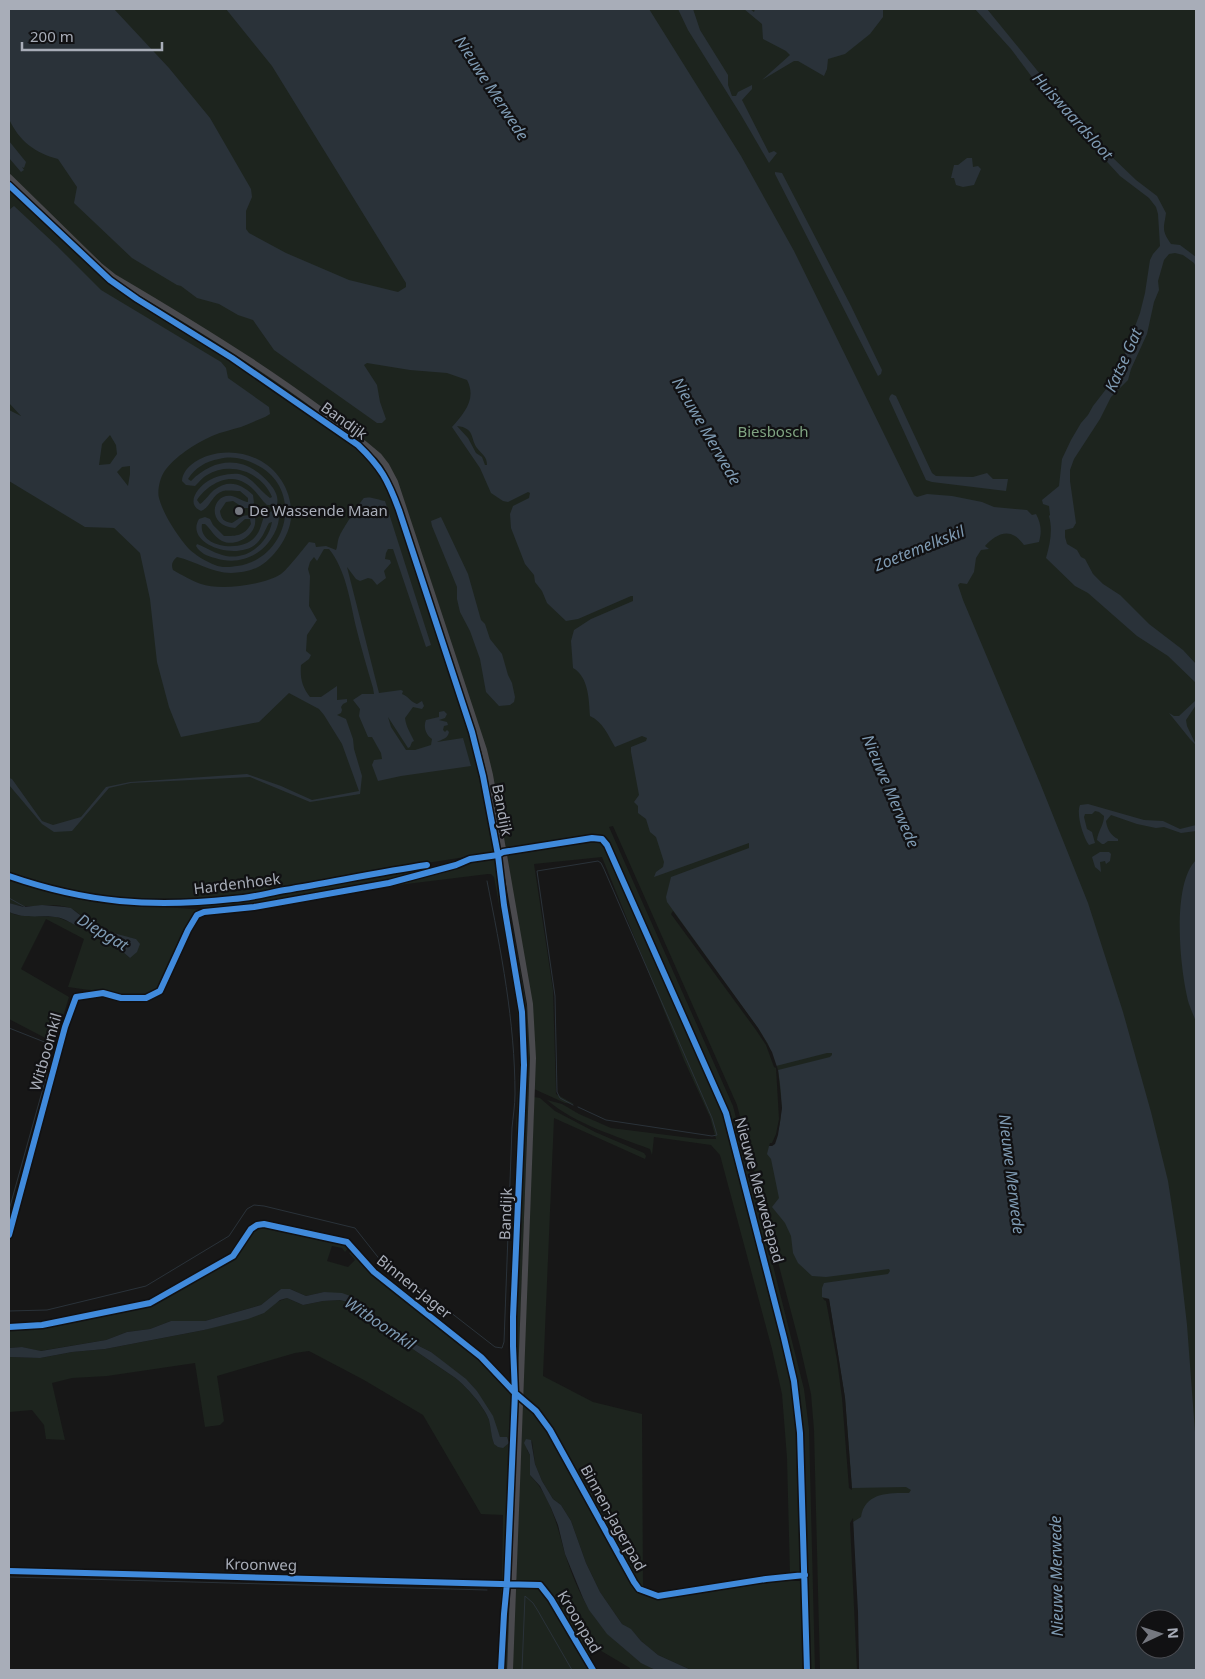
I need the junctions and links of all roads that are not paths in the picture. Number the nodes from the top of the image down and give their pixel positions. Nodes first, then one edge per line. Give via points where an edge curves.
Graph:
1 (9, 177) edge
2 (503, 852) junction
3 (9, 1235) edge
4 (9, 1327) edge
5 (520, 1396) junction
6 (9, 1571) edge
7 (805, 1575) junction
8 (513, 1583) junction
9 (510, 1670) edge
10 (807, 1670) edge

1 - 2 main road, Bandijk via 114,277 236,352 362,441 386,465 395,482 479,731
2 - 3 street, Witboomkil via 389,883 254,907 204,912 197,915 188,930 160,992 146,998 121,998 102,993 76,997
2 - 5 main road, Bandijk via 530,1004 533,1058
2 - 7 street, Nieuwe Merwedepad via 592,838 605,842 726,1113 794,1381 800,1433
4 - 5 street, Binnen-Jager via 42,1325 150,1303 233,1256 251,1229 264,1224 347,1242 374,1272 481,1357
5 - 7 street, Binnen-Jagerpad via 550,1430 639,1589 658,1596
5 - 8 main road, Bandijk
6 - 8 street, Kroonweg
7 - 10 street, Nieuwe Merwedepad
8 - 9 main road, Bandijk

